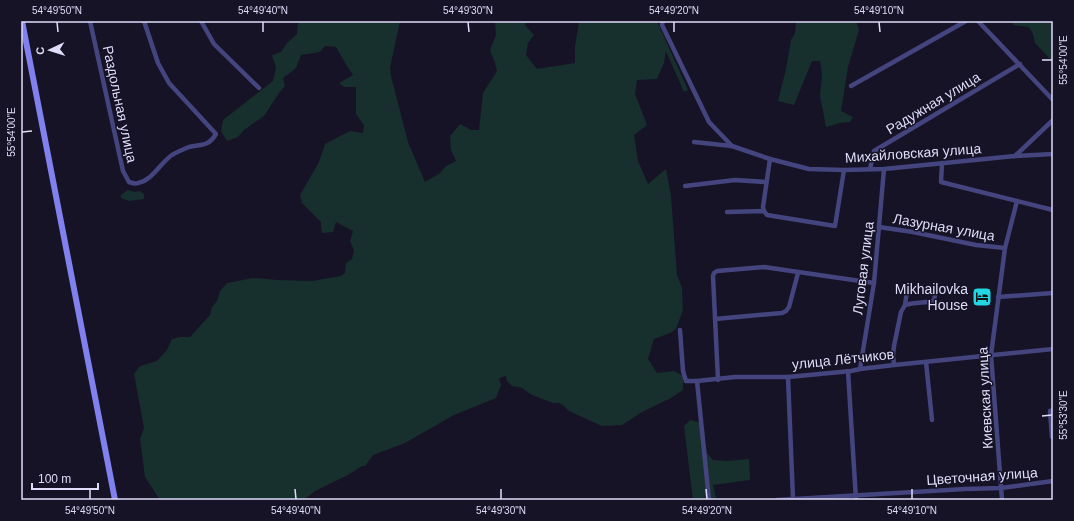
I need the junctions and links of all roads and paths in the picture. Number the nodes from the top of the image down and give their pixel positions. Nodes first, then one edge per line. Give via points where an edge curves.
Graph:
1 (22, 21) edge
2 (90, 21) edge
3 (144, 21) edge
4 (200, 21) edge
5 (663, 21) edge
6 (966, 21) edge
7 (978, 21) edge
8 (1020, 64) junction
9 (851, 86) dead end
10 (259, 88) dead end
11 (1053, 100) edge
12 (1053, 120) edge
13 (694, 142) dead end
14 (732, 146) junction
15 (1053, 154) edge
16 (1015, 156) junction
17 (770, 159) junction
18 (942, 164) junction
19 (870, 169) junction
20 (884, 169) junction
21 (844, 170) junction
22 (766, 182) junction
23 (685, 186) dead end
24 (1017, 201) junction
25 (1053, 210) edge
26 (764, 211) junction
27 (727, 212) dead end
28 (879, 227) junction
29 (1005, 248) junction
30 (798, 272) junction
31 (874, 283) junction
32 (907, 291) dead end
33 (1053, 293) edge
34 (935, 295) dead end
35 (998, 297) junction
36 (905, 305) junction
37 (715, 319) junction
38 (680, 330) dead end
39 (1053, 349) edge
40 (991, 355) junction
41 (926, 362) junction
42 (894, 365) junction
43 (860, 369) junction
44 (848, 371) junction
45 (788, 377) junction
46 (718, 380) junction
47 (697, 381) junction
48 (1053, 410) edge
49 (932, 420) dead end
50 (1052, 437) dead end
51 (1053, 481) edge
52 (1001, 488) junction
53 (856, 498) edge
54 (793, 499) edge
55 (115, 500) edge
56 (709, 500) edge
57 (777, 500) edge
58 (1002, 500) edge

1 - 55 main road
2 - 3 street, Раздольная улица via 123,171 129,182 137,184 148,179 173,155 202,146 212,141 216,134 169,83 158,62
4 - 10 street via 214,44
5 - 14 street, Михайловская улица via 662,25 709,122
6 - 9 street
7 - 8 street
8 - 11 street
8 - 19 street, Радужная улица via 874,151
12 - 16 street
13 - 14 street
14 - 17 street, Михайловская улица
15 - 16 street, Михайловская улица
16 - 18 street, Михайловская улица
17 - 21 street, Михайловская улица via 808,169
17 - 22 street
18 - 20 street, Михайловская улица
18 - 24 street via 941,182
19 - 20 street, Михайловская улица
19 - 21 street, Михайловская улица
20 - 28 street, Луговая улица
21 - 26 street via 835,226 767,215
22 - 23 street via 735,180
22 - 26 street
24 - 25 street
24 - 29 street, Киевская улица
26 - 27 street
28 - 29 street, Лазурная улица
28 - 31 street, Луговая улица
29 - 35 street, Киевская улица
30 - 31 street
30 - 37 street via 786,311
30 - 37 street via 764,267 717,271 713,276
31 - 43 street, Луговая улица
32 - 36 street
33 - 35 street
34 - 36 street via 932,302
35 - 40 street, Киевская улица
36 - 42 street via 901,312 894,346
37 - 46 street
38 - 47 street via 686,381
39 - 40 street, улица Лётчиков
40 - 41 street, улица Лётчиков
40 - 52 street, Киевская улица
41 - 42 street, улица Лётчиков
41 - 49 street
42 - 43 street, улица Лётчиков
43 - 44 street, улица Лётчиков
44 - 45 street, улица Лётчиков
44 - 53 street
45 - 46 street, улица Лётчиков via 735,377
45 - 54 street
46 - 47 street, улица Лётчиков
47 - 56 street
48 - 50 street via 1050,411
51 - 52 street, Цветочная улица
52 - 53 street, Цветочная улица
52 - 58 street, Киевская улица
53 - 54 street, Цветочная улица
54 - 57 street, Цветочная улица

